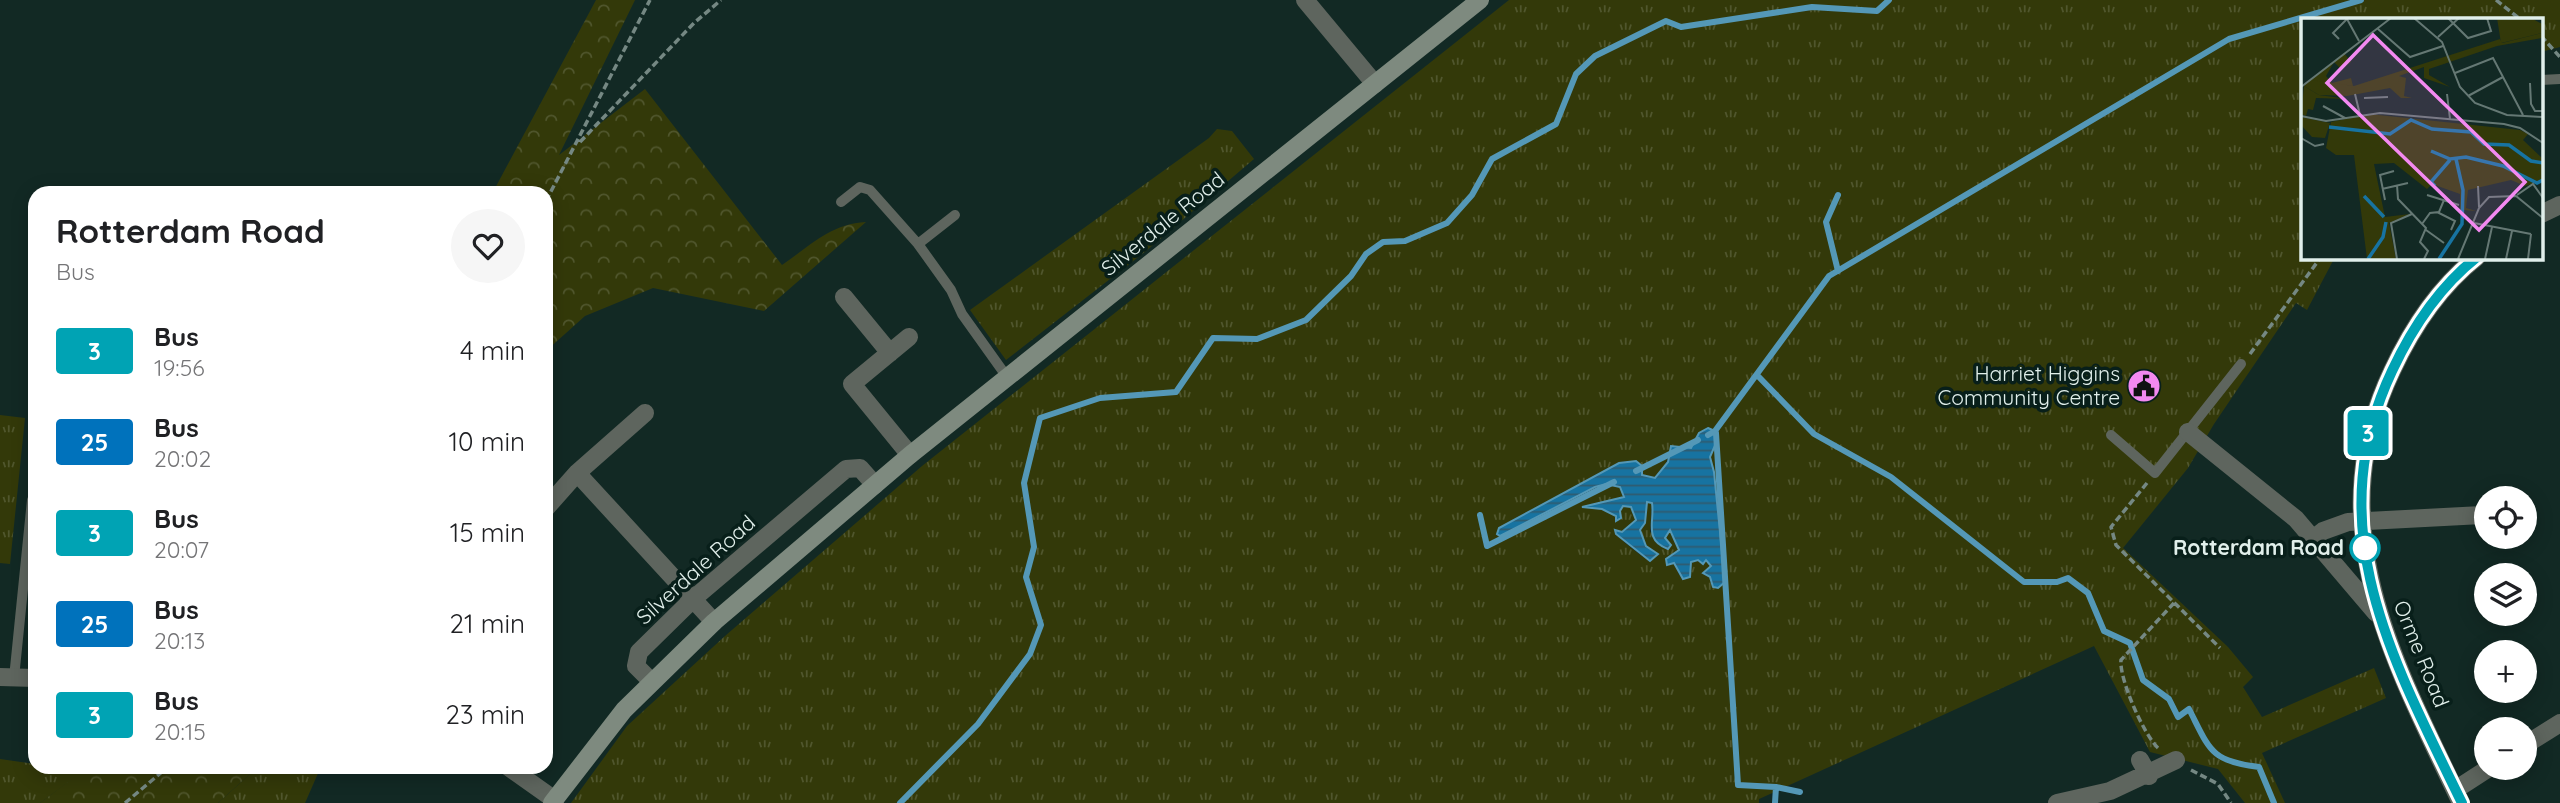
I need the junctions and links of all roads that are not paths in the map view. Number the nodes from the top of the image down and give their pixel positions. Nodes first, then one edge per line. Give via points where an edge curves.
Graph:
1 (1304, 0) edge
2 (1480, 0) edge
3 (2560, 79) edge
4 (2542, 80) edge
5 (1375, 83) junction
6 (841, 202) dead end
7 (2560, 205) edge
8 (2542, 214) edge
9 (954, 215) dead end
10 (918, 244) junction
11 (2475, 259) edge
12 (844, 297) dead end
13 (909, 337) dead end
14 (890, 353) junction
15 (2241, 364) road end
16 (1007, 377) junction
17 (645, 413) dead end
18 (2188, 432) junction
19 (2111, 435) dead end
20 (910, 455) junction
21 (577, 473) junction
22 (875, 485) junction
23 (553, 500) edge
24 (2474, 516) edge
25 (2360, 522) junction
26 (28, 528) edge
27 (2314, 538) junction
28 (693, 599) junction
29 (2377, 613) junction
30 (714, 622) junction
31 (7, 677) edge
32 (28, 678) edge
33 (651, 681) junction
34 (2560, 723) edge
35 (2537, 737) edge
36 (2176, 760) road end
37 (518, 774) edge
38 (2475, 780) edge
39 (2458, 796) edge
40 (554, 801) edge
41 (2057, 803) edge

1 - 5 street
2 - 5 main road, Silverdale Road
3 - 4 lane
5 - 16 main road, Silverdale Road
6 - 10 lane via 859,187 870,190
7 - 8 street
9 - 10 lane
10 - 16 lane
11 - 25 street, Orme Road via 2427,308 2382,391 2368,428
12 - 14 street
13 - 14 street
14 - 20 street via 852,384
15 - 18 lane
16 - 20 main road, Silverdale Road
17 - 21 street
18 - 19 lane via 2155,473
18 - 27 street
20 - 22 main road, Silverdale Road
21 - 23 street
21 - 28 street
22 - 28 street, Silverdale Road via 860,468 846,469
22 - 30 main road, Silverdale Road
24 - 25 street
25 - 27 street via 2336,526
25 - 29 street, Orme Road
26 - 31 lane
27 - 29 street
28 - 30 street
28 - 33 street, Silverdale Road via 639,652 636,666
29 - 39 street, Orme Road
30 - 33 main road, Silverdale Road
31 - 32 street
33 - 40 main road, Silverdale Road via 600,738
34 - 35 street
36 - 41 street via 2144,768 2110,791
37 - 40 street
38 - 39 street

